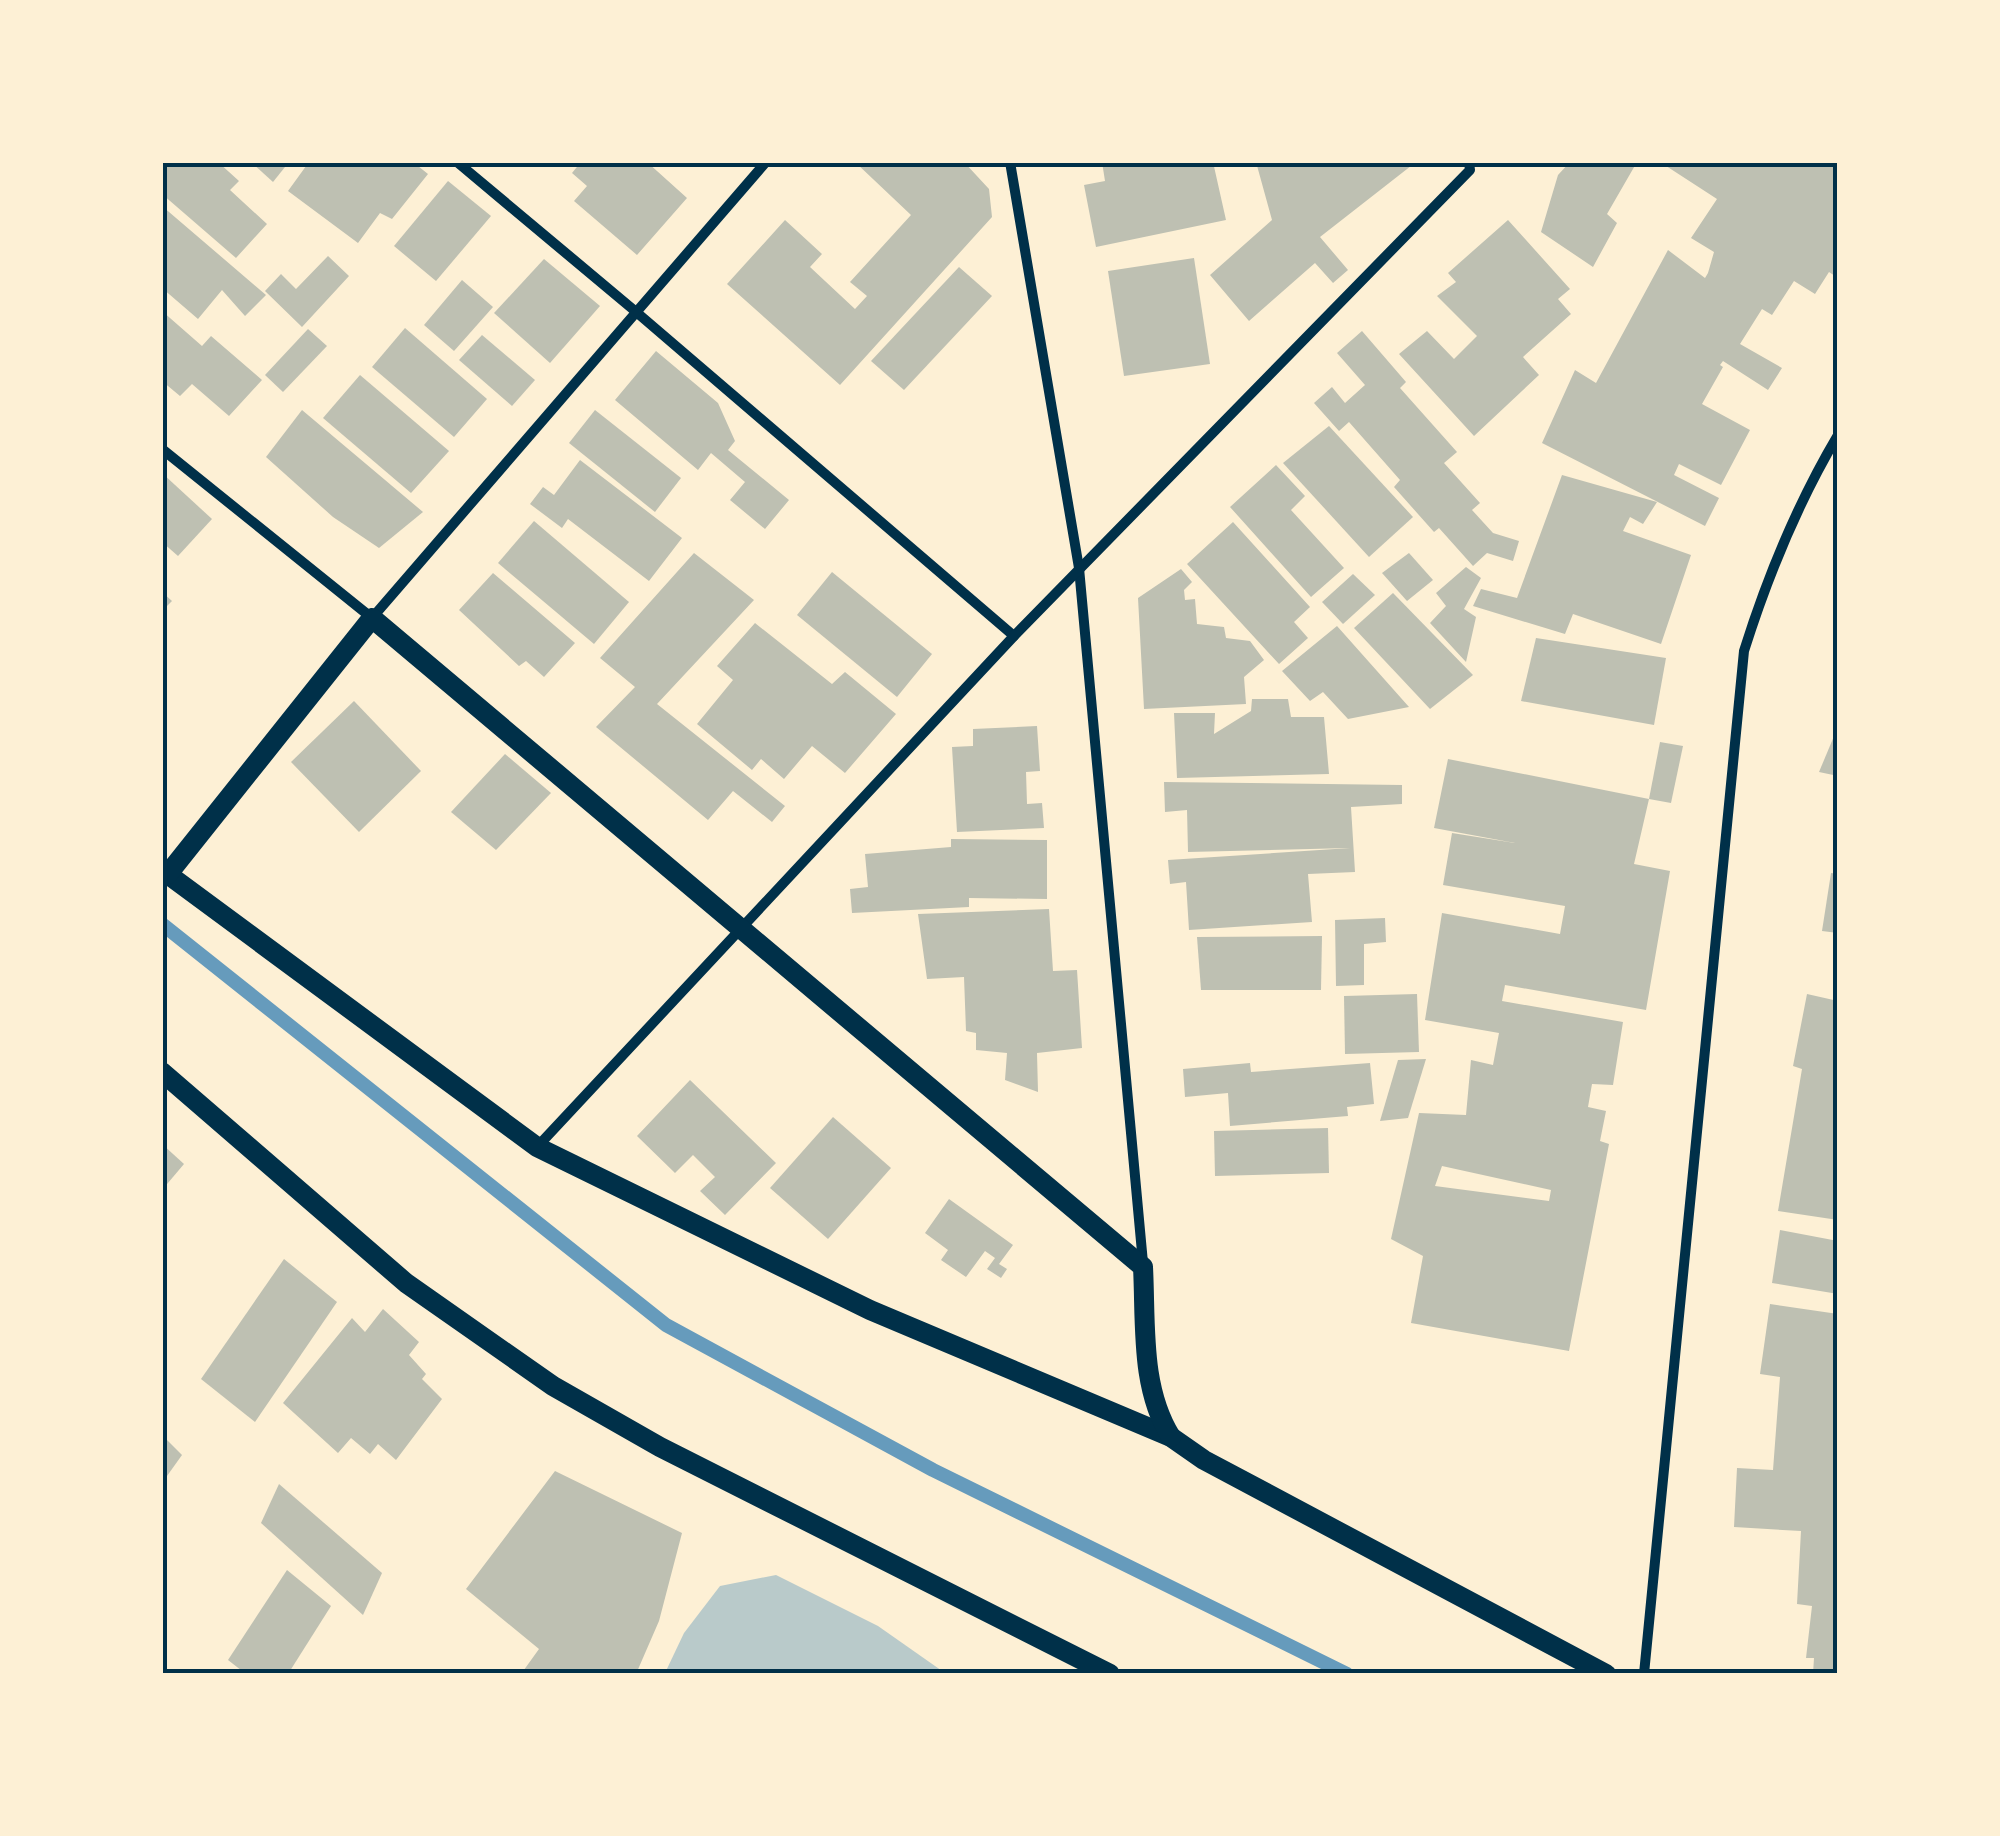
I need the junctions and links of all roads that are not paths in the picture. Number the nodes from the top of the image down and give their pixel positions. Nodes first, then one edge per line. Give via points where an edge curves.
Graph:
1 (457, 162) edge
2 (766, 162) edge
3 (1010, 162) edge
4 (1469, 162) edge
5 (636, 311) junction
6 (1838, 435) edge
7 (162, 449) edge
8 (1080, 568) junction
9 (372, 618) junction
10 (1014, 636) junction
11 (165, 872) edge
12 (742, 928) junction
13 (162, 1072) edge
14 (537, 1147) junction
15 (1143, 1267) junction
16 (1171, 1437) junction
17 (1110, 1674) edge
18 (1606, 1674) edge
19 (1644, 1674) edge

1 - 5 street
2 - 5 street
3 - 8 street
4 - 8 street via 1470,170
5 - 9 street
5 - 10 street
6 - 19 street via 1768,574 1744,651
7 - 9 street
8 - 10 street
8 - 15 street
9 - 11 main road
9 - 12 main road
10 - 12 street
11 - 14 main road
12 - 14 street
12 - 15 main road
13 - 17 main road via 406,1283 553,1386 660,1447
14 - 16 main road via 870,1310
15 - 16 main road via 1149,1382
16 - 18 main road

